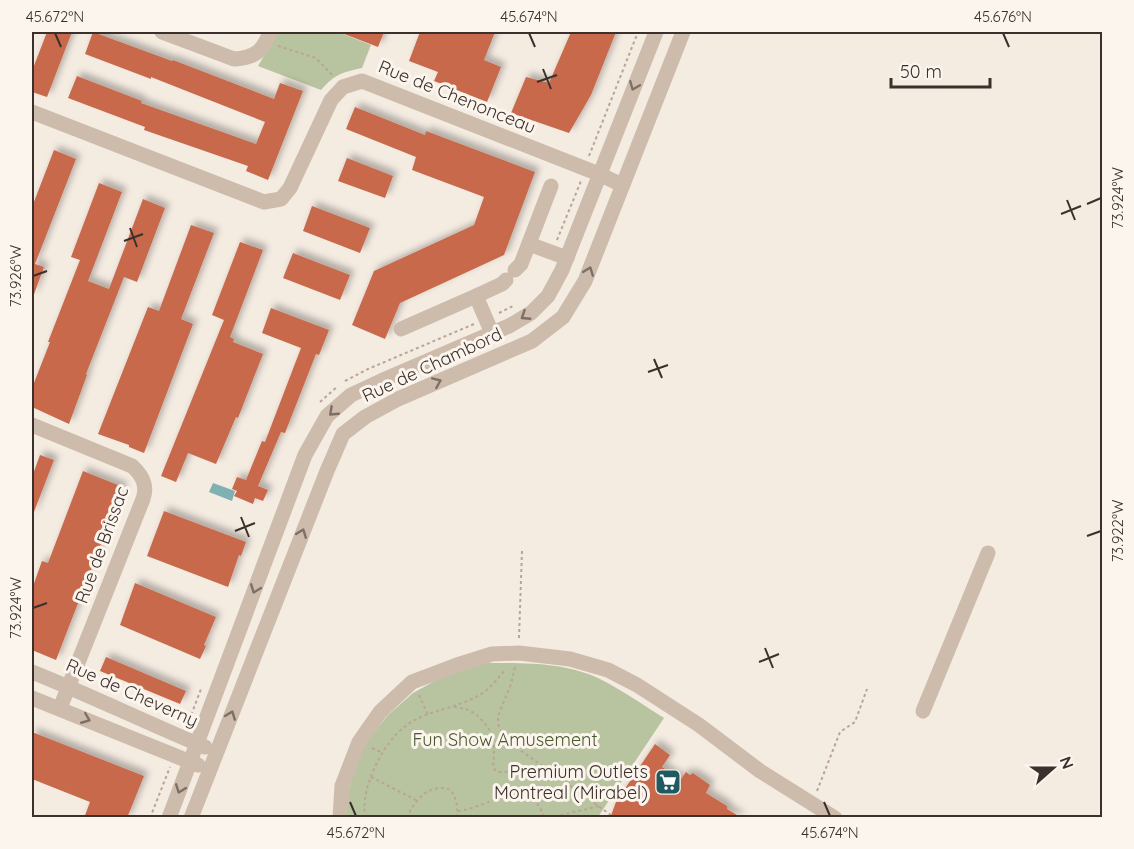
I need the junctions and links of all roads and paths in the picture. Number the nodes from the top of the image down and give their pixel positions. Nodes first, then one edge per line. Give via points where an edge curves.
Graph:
1 (162, 32) edge
2 (638, 32) edge
3 (656, 32) edge
4 (682, 32) edge
5 (268, 37) edge
6 (343, 87) junction
7 (32, 112) edge
8 (588, 159) dead end
9 (599, 174) junction
10 (622, 185) junction
11 (551, 186) dead end
12 (529, 244) junction
13 (567, 258) junction
14 (476, 296) junction
15 (401, 329) dead end
16 (492, 333) junction
17 (32, 425) edge
18 (522, 551) dead end
19 (988, 554) dead end
20 (519, 653) junction
21 (32, 672) edge
22 (412, 682) junction
23 (69, 686) junction
24 (867, 688) dead end
25 (32, 698) edge
26 (451, 707) junction
27 (60, 708) junction
28 (923, 711) dead end
29 (429, 715) junction
30 (197, 743) junction
31 (217, 751) junction
32 (190, 761) junction
33 (170, 767) dead end
34 (545, 767) junction
35 (209, 770) junction
36 (371, 777) junction
37 (416, 800) junction
38 (812, 804) junction
39 (599, 806) junction
40 (458, 811) junction
41 (150, 818) edge
42 (169, 818) edge
43 (191, 818) edge
44 (340, 818) edge
45 (365, 818) edge
46 (407, 818) edge
47 (456, 818) edge
48 (544, 818) edge
49 (549, 818) edge
50 (615, 818) edge
51 (835, 818) edge

1 - 5 street via 234,59 257,53
2 - 8 path
3 -> 9 street, Rue de Chambord
4 - 10 street, Rue de Chambord
5 - 6 path via 316,58
6 - 7 street via 331,100 290,188 281,199 264,202
6 - 9 street, Rue de Chenonceau via 362,81
9 - 10 street, Rue de Chenonceau
9 - 13 street, Rue de Chambord
31 -> 10 street, Rue de Chambord via 343,434 399,399 532,341 563,317 585,281
11 - 12 street
12 - 13 street
12 - 14 street via 521,264 502,284
13 -> 16 street, Rue de Chambord via 548,296 531,313
14 - 15 street
14 - 16 street
16 -> 30 street, Rue de Chambord via 351,395 327,416 305,455
17 - 23 street, Rue de Brissac via 132,466 145,486
18 - 20 path
19 - 28 street
20 - 22 street via 492,654
20 - 26 path via 489,688
20 - 34 path via 498,724 509,742
20 - 38 street via 570,659 608,670 699,725
21 - 23 street, Rue de Cheverny
22 - 29 path
22 - 44 street via 380,712 359,742 342,786
23 - 27 street, Rue de Brissac
23 - 30 street, Rue de Cheverny
24 - 38 path via 855,722 840,732
25 - 27 street
26 - 29 path
26 - 34 path via 476,714 488,727 494,740 493,766 498,772
27 -> 32 street
29 - 36 path via 391,740
30 - 31 street, Rue de Cheverny
30 - 32 street, Rue de Chambord
31 - 35 street, Rue de Chambord
32 - 35 street
32 -> 42 street, Rue de Chambord
33 - 41 path
34 - 39 path
35 - 43 street, Rue de Chambord
36 - 37 path
36 - 45 path via 363,806
37 - 40 path via 445,787 456,798
37 - 46 path
38 - 51 street
39 - 49 path
39 - 50 path
40 - 47 path
40 - 48 path via 524,794 536,800

